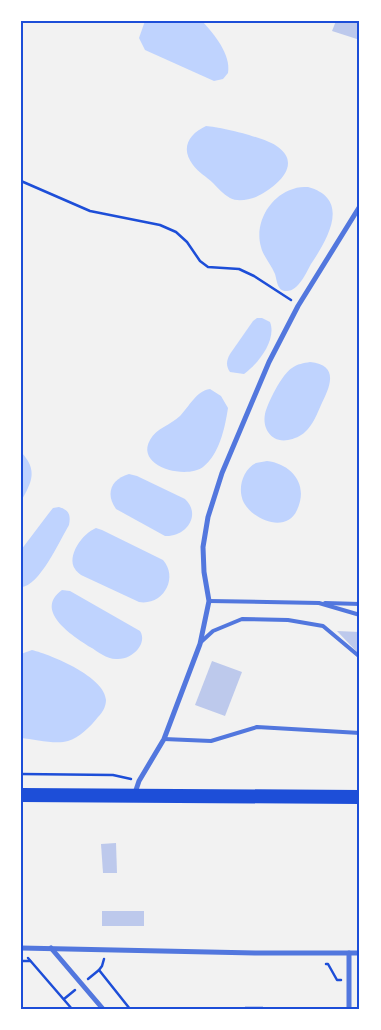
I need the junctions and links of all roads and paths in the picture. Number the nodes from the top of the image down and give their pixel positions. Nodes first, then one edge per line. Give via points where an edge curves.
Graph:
1 (21, 181) edge
2 (360, 206) edge
3 (298, 306) junction
4 (208, 601) junction
5 (319, 603) junction
6 (360, 604) edge
7 (360, 615) edge
8 (200, 644) junction
9 (360, 657) edge
10 (360, 733) edge
11 (164, 739) junction
12 (21, 774) edge
13 (139, 781) junction
14 (21, 795) edge
15 (134, 795) junction
16 (360, 797) edge
17 (22, 948) edge
18 (51, 948) junction
19 (105, 950) junction
20 (349, 953) junction
21 (360, 953) edge
22 (21, 961) edge
23 (30, 961) junction
24 (319, 964) dead end
25 (349, 979) junction
26 (72, 1009) edge
27 (103, 1009) edge
28 (130, 1009) edge
29 (348, 1009) edge

1 - 3 path via 90,211 160,225 176,232 208,267 239,269
2 - 3 street
3 - 4 street via 251,404 222,473 208,517 203,547
4 - 5 lane
4 - 8 street
5 - 6 lane
5 - 7 lane
8 - 9 lane via 213,631 242,619 288,620 323,626
8 - 11 street
10 - 11 lane via 257,727 211,741
11 - 13 street
12 - 13 path via 113,775
13 - 15 street
14 - 15 highway
15 - 16 highway
17 - 18 street
17 - 23 path
18 - 19 street
18 - 27 street
19 - 20 street
19 - 28 path via 99,970
20 - 21 street
20 - 25 street
22 - 23 path
23 - 26 path
24 - 25 path via 328,964 337,980
25 - 29 street

